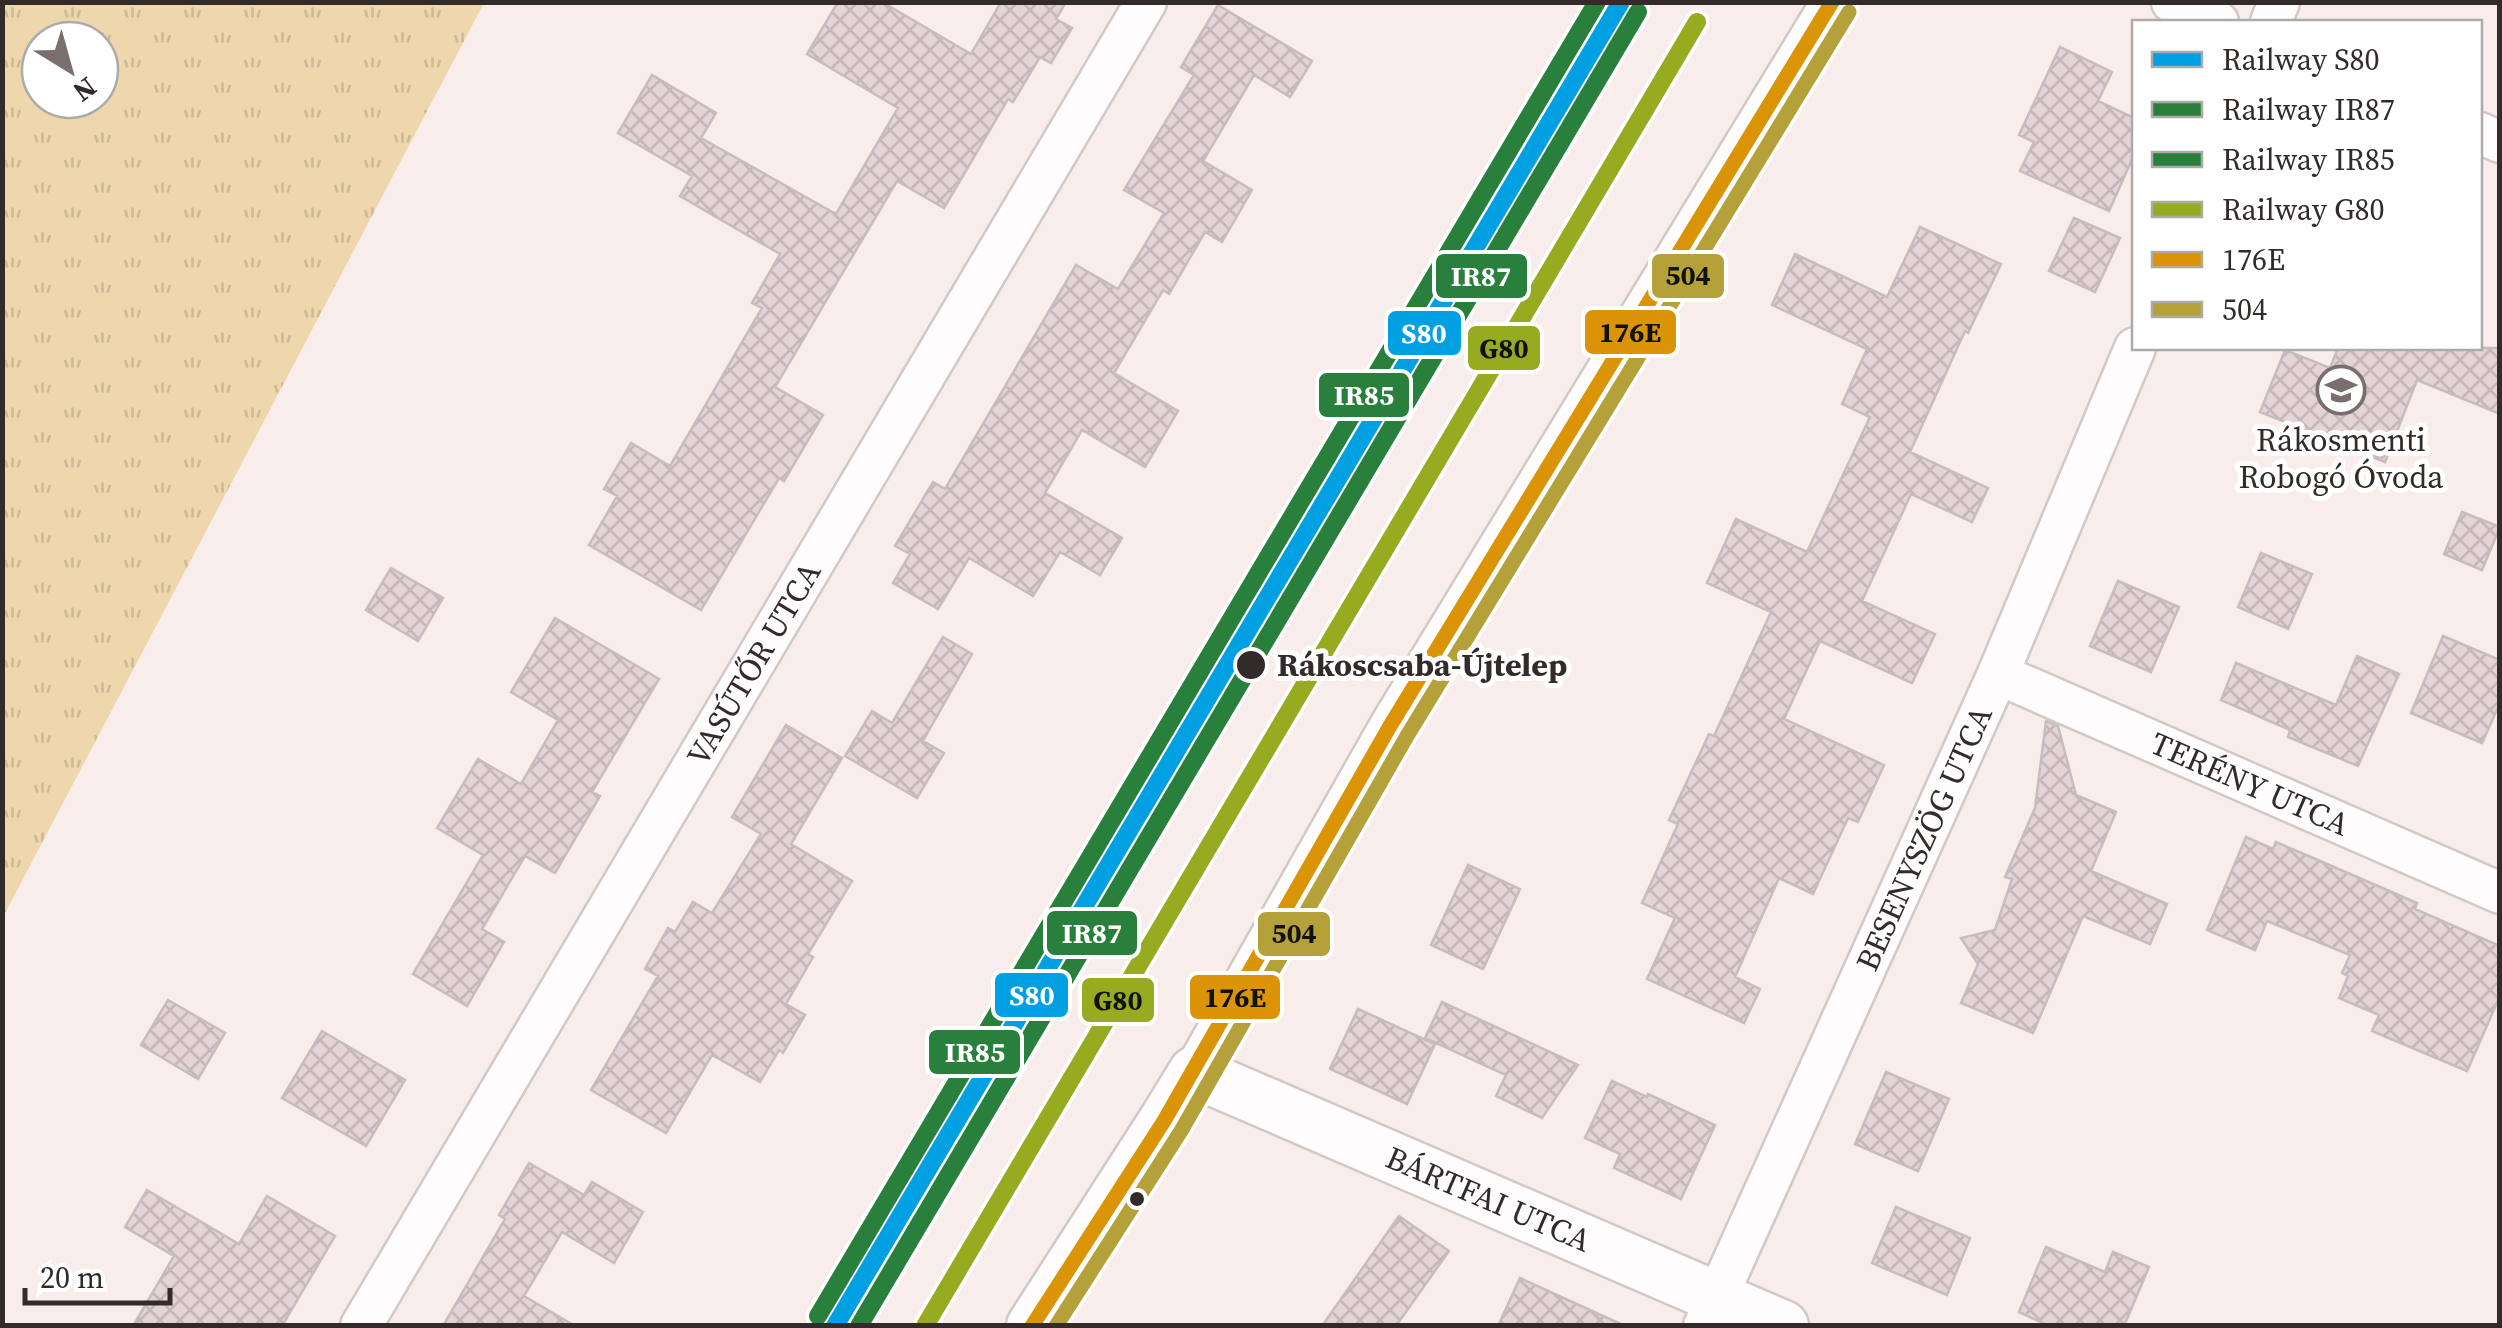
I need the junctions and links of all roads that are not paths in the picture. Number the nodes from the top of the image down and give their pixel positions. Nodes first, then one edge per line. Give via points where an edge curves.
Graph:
1 (1146, 2) edge
2 (1832, 2) edge
3 (2172, 2) edge
4 (2213, 20) edge
5 (2134, 350) edge
6 (1998, 674) junction
7 (2500, 894) edge
8 (1194, 1072) junction
9 (1711, 1312) edge
10 (362, 1326) edge
11 (1032, 1326) edge
12 (1782, 1326) edge

1 - 10 street, VASÚTŐR UTCA
2 - 8 street via 1390,726
3 - 4 street
5 - 6 street, BESENYSZÖG UTCA
6 - 7 street, TERÉNY UTCA
6 - 9 street, BESENYSZÖG UTCA
8 - 9 street, BÁRTFAI UTCA
8 - 11 street
9 - 12 street, BÁRTFAI UTCA

